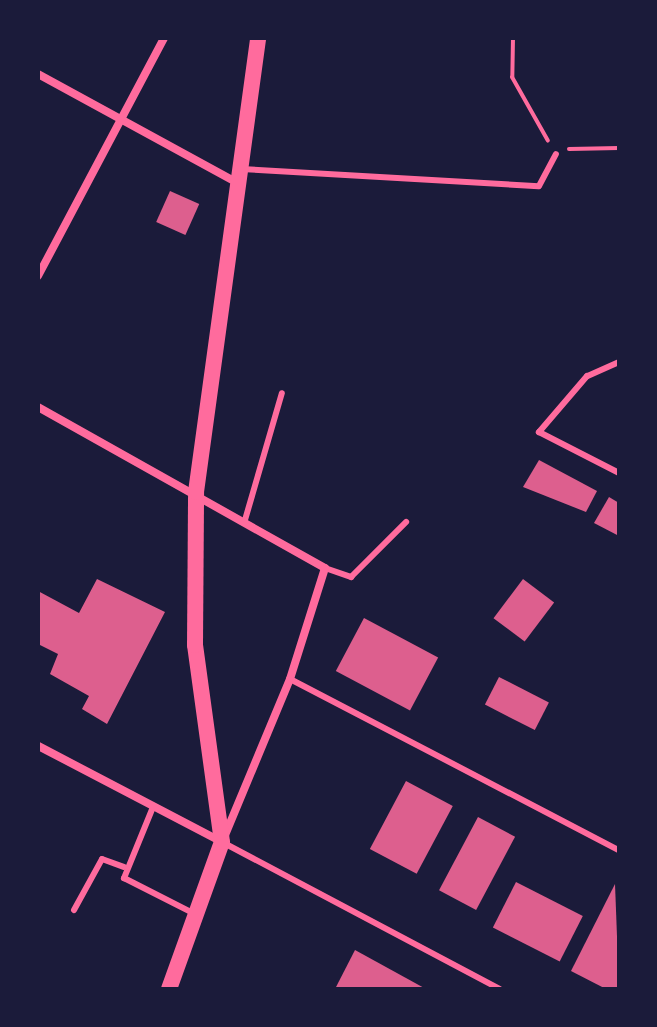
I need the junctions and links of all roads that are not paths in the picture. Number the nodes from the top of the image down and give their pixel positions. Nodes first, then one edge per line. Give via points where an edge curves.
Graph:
1 (164, 38) edge
2 (258, 38) edge
3 (38, 74) edge
4 (118, 116) junction
5 (556, 154) road end
6 (240, 176) junction
7 (38, 276) edge
8 (619, 362) edge
9 (282, 393) dead end
10 (38, 407) edge
11 (619, 473) edge
12 (196, 492) junction
13 (245, 520) junction
14 (406, 522) dead end
15 (325, 568) junction
16 (290, 679) junction
17 (38, 746) edge
18 (153, 807) junction
19 (222, 842) junction
20 (619, 850) edge
21 (124, 867) junction
22 (74, 910) dead end
23 (196, 914) junction
24 (169, 989) edge
25 (500, 989) edge

1 - 4 street
2 - 6 main road
3 - 4 street
4 - 6 street
4 - 7 street
5 - 6 lane via 539,186
6 - 12 main road
8 - 11 lane via 587,376 539,432
9 - 13 lane
10 - 12 street
12 - 13 street
12 - 19 main road via 195,645
13 - 15 street
14 - 15 lane via 351,577
15 - 16 street
16 - 19 street
16 - 20 lane
17 - 18 street
18 - 19 street
18 - 21 lane
19 - 23 main road
19 - 25 lane
21 - 22 lane via 102,859
21 - 23 lane via 130,886
23 - 24 main road

